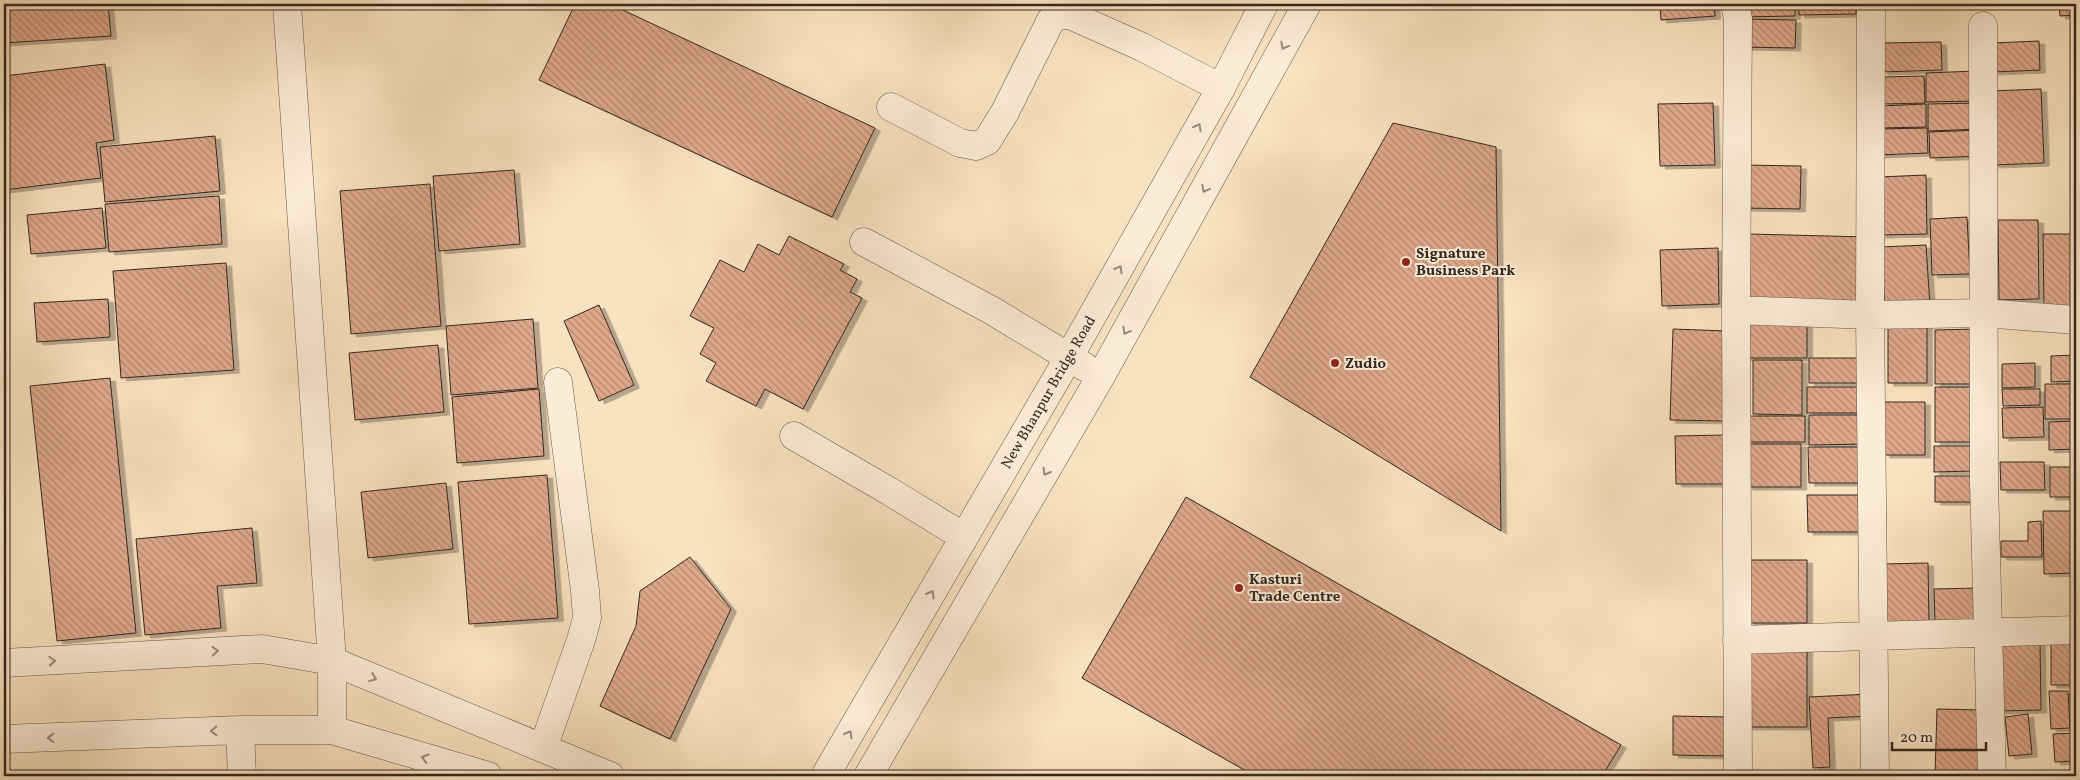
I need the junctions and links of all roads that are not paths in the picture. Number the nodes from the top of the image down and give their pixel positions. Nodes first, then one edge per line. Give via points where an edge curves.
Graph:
1 (286, 4) edge
2 (1264, 4) edge
3 (1307, 4) edge
4 (1735, 4) edge
5 (1871, 4) edge
6 (1983, 26) dead end
7 (1221, 88) junction
8 (891, 107) dead end
9 (864, 242) dead end
10 (1736, 310) junction
11 (1983, 313) junction
12 (1870, 315) junction
13 (2076, 320) edge
14 (1069, 358) junction
15 (1101, 376) junction
16 (558, 382) dead end
17 (794, 436) dead end
18 (964, 537) junction
19 (2076, 630) edge
20 (1988, 632) junction
21 (1874, 635) junction
22 (1737, 640) junction
23 (332, 661) junction
24 (4, 663) edge
25 (240, 730) junction
26 (332, 730) junction
27 (4, 739) edge
28 (543, 748) junction
29 (242, 776) edge
30 (488, 776) edge
31 (610, 776) edge
32 (824, 776) edge
33 (868, 776) edge
34 (1738, 776) edge
35 (1875, 776) edge
36 (1992, 776) edge

1 - 23 street
2 - 7 street, New Bhanpur Bridge Road
3 -> 15 street
4 - 10 street via 1738,19
5 - 12 street
6 - 11 street
7 - 8 street via 1142,47 1070,16 1060,15 1051,20 1006,112 987,142 976,146 960,143
14 -> 7 street, New Bhanpur Bridge Road
9 - 14 street via 991,310
10 - 12 street
10 - 22 street
11 - 12 street
11 - 13 street
11 - 20 street
12 - 21 street
14 - 15 street
14 - 18 street, New Bhanpur Bridge Road
15 -> 33 street
16 - 28 street via 587,618
17 - 18 street
32 -> 18 street, New Bhanpur Bridge Road
19 - 20 street
20 - 21 street
20 - 36 street
21 - 22 street
21 - 35 street
22 - 34 street
24 -> 23 street via 262,649
23 - 26 street
23 -> 28 street
25 - 26 street
25 -> 27 street
25 - 29 street
30 -> 26 street
28 - 31 street

